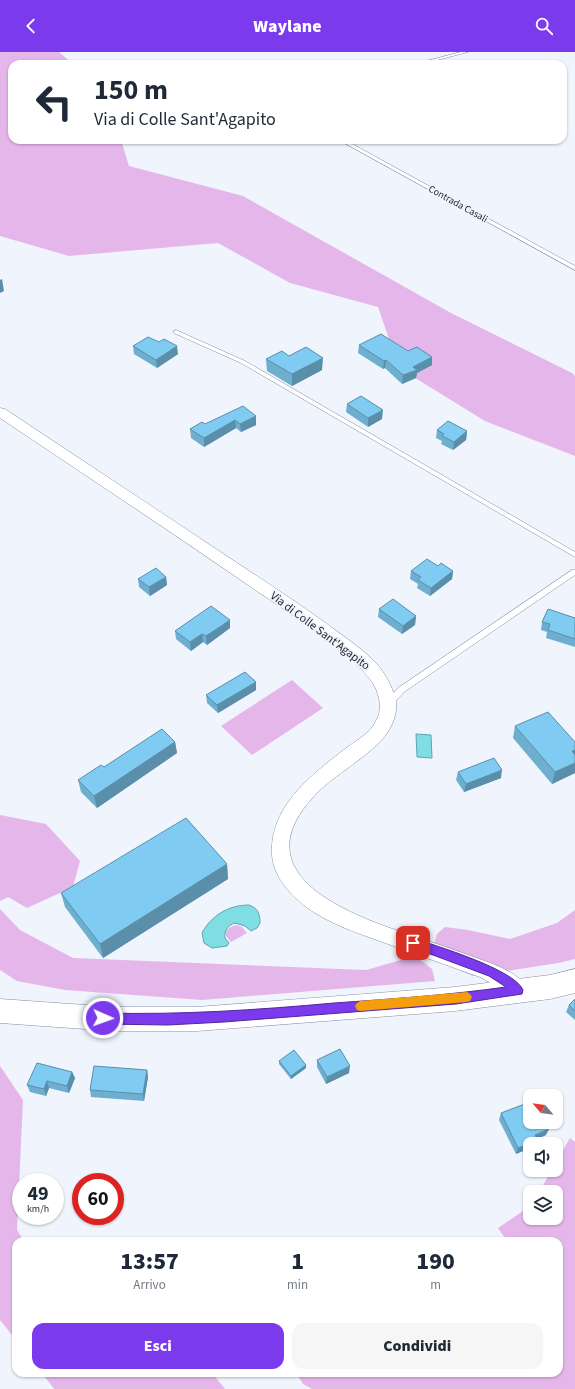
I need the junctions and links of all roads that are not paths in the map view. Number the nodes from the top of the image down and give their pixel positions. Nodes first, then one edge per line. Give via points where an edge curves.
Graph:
1 (466, 52) edge
2 (433, 60) edge
3 (348, 144) edge
4 (575, 268) edge
5 (176, 332) dead end
6 (0, 412) edge
7 (575, 555) edge
8 (575, 572) edge
9 (388, 704) junction
10 (575, 981) edge
11 (518, 990) junction
12 (0, 1011) edge

1 - 2 lane
3 - 4 lane, Contrada Casali
5 - 7 lane via 243,362
6 - 9 street, Via di Colle Sant'Agapito via 327,633 375,673 384,687
8 - 9 lane via 401,690
9 - 11 street, Via di Colle Sant'Agapito via 387,718 381,728 305,794 292,810 284,826 282,838 284,866 292,881 301,890 335,914 353,923 486,970 506,980
10 - 11 main road via 550,987
11 - 12 main road via 456,999 197,1019 107,1019

